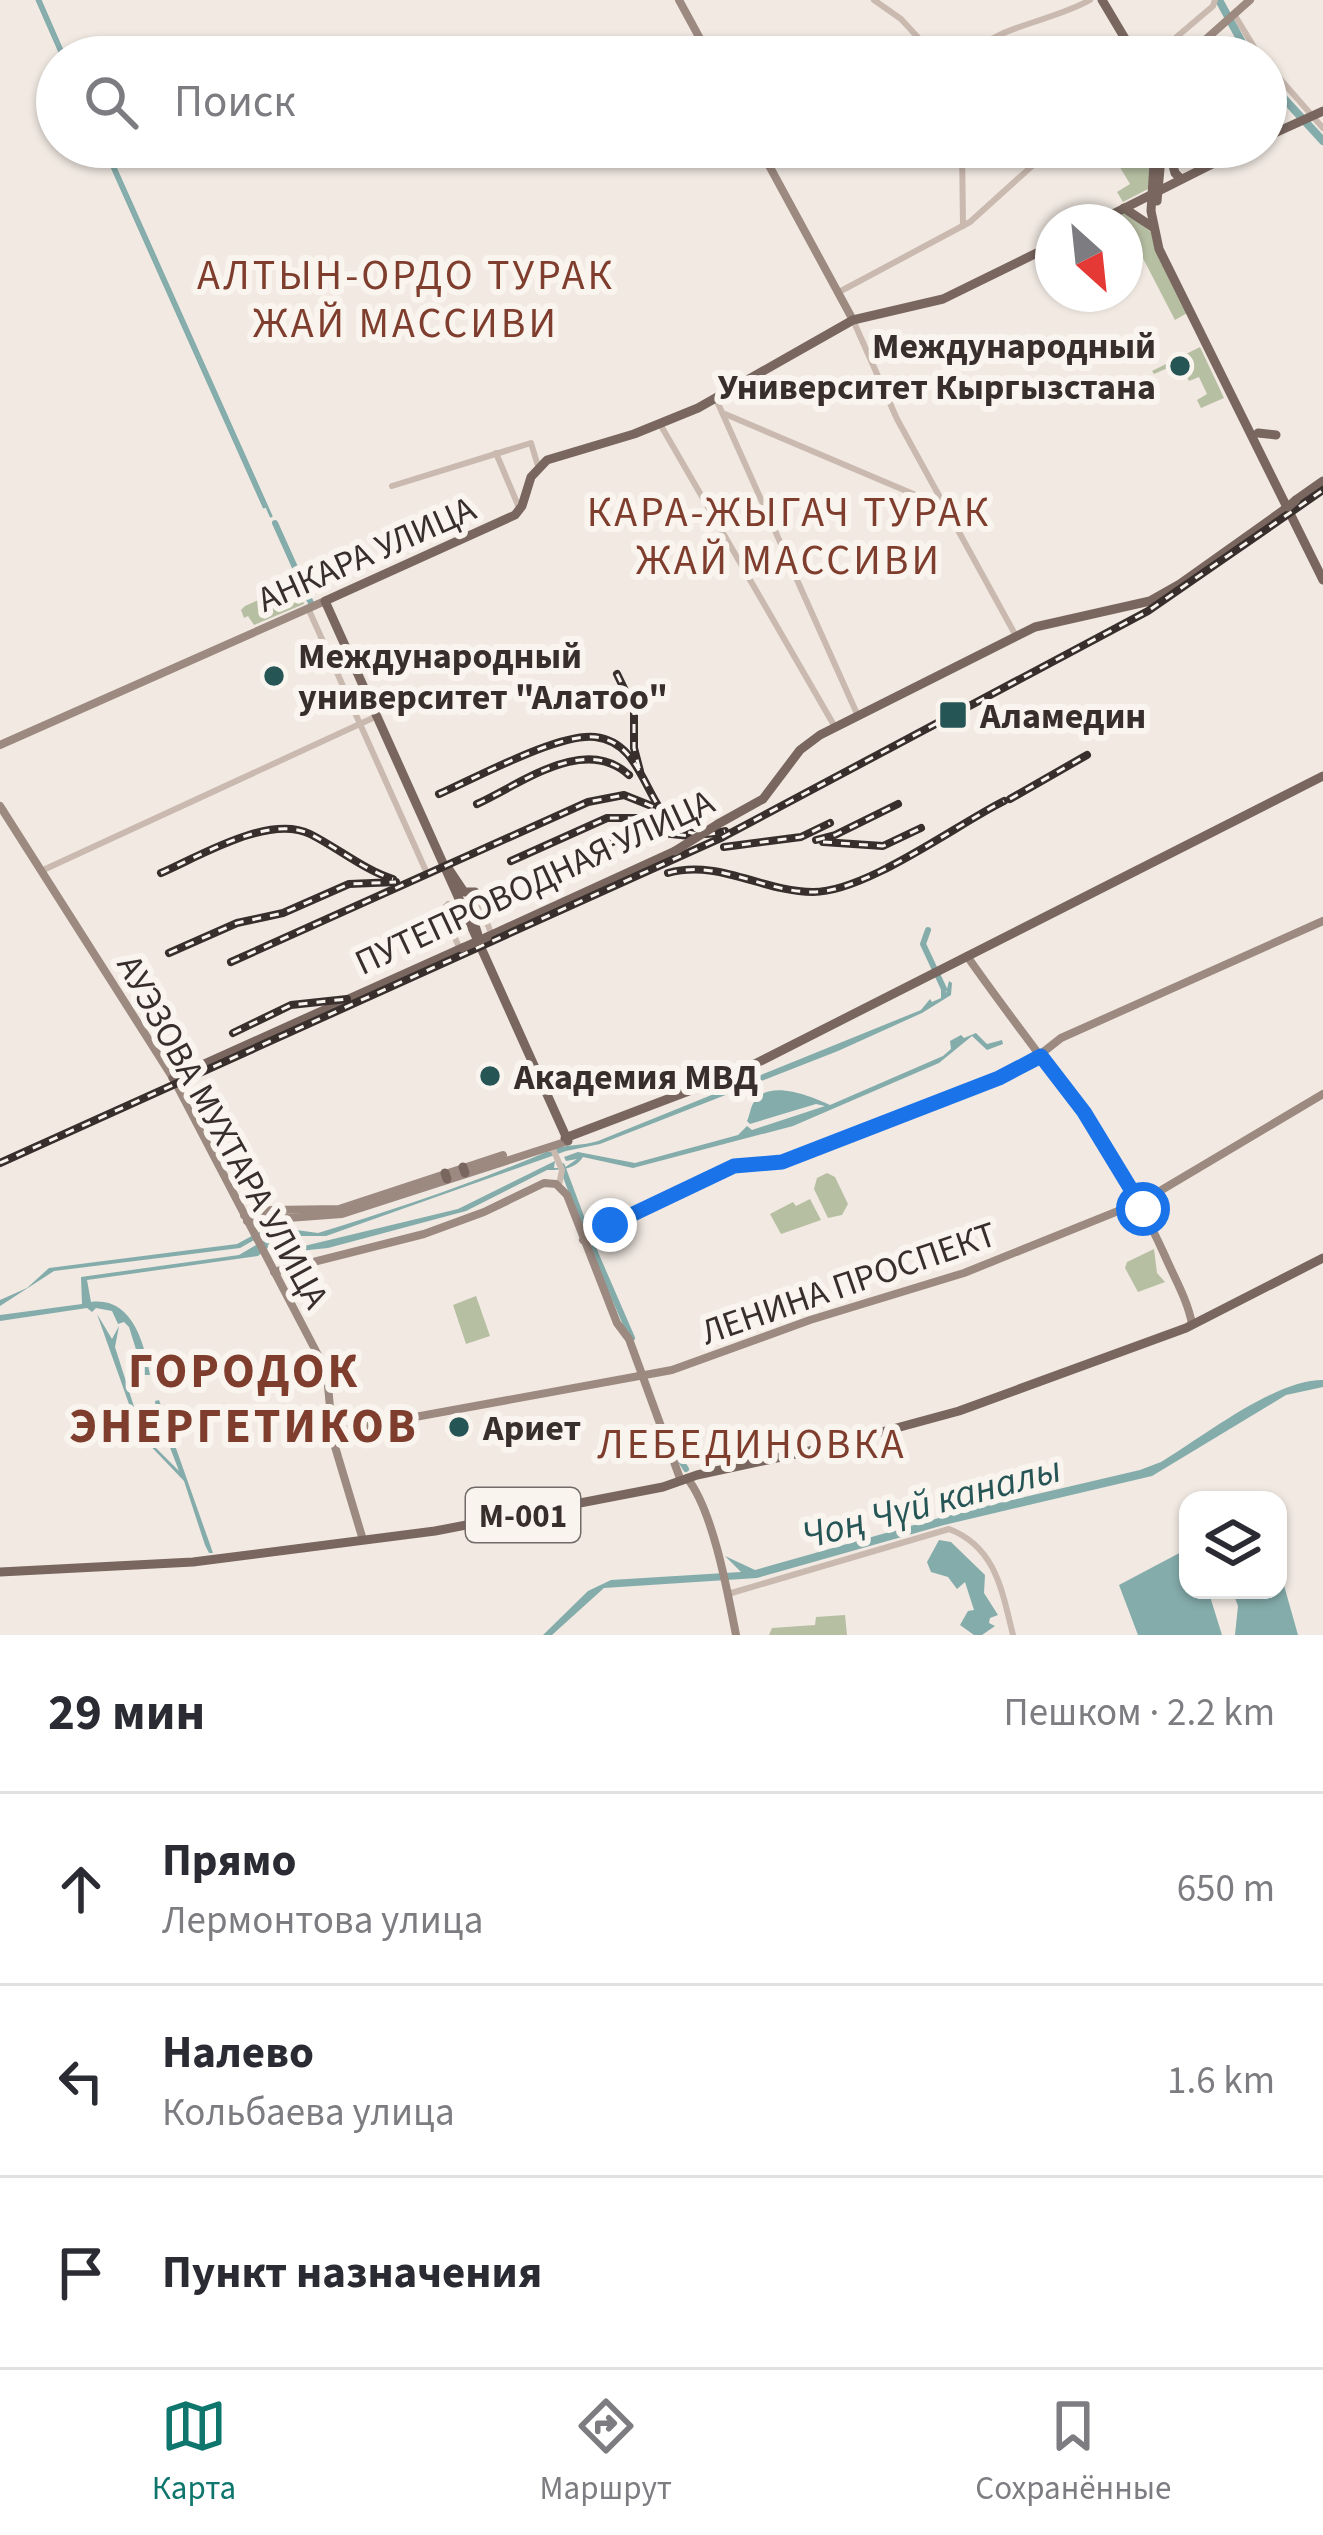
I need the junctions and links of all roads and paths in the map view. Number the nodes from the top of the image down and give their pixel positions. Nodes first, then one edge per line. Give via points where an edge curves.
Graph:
1 (680, 0) edge
2 (874, 0) edge
3 (1095, 0) edge
4 (1250, 0) edge
5 (1215, 2) edge
6 (1231, 17) junction
7 (699, 36) edge
8 (917, 36) edge
9 (1003, 36) edge
10 (1118, 36) edge
11 (1177, 36) edge
12 (1210, 36) edge
13 (1245, 36) edge
14 (1287, 88) edge
15 (1311, 116) edge
16 (1323, 128) edge
17 (769, 168) edge
18 (962, 168) edge
19 (1029, 168) edge
20 (1159, 168) edge
21 (1172, 168) edge
22 (1201, 168) edge
23 (1180, 178) junction
24 (1155, 191) junction
25 (1131, 204) edge
26 (1143, 220) edge
27 (963, 226) junction
28 (1156, 228) junction
29 (1035, 254) edge
30 (842, 301) junction
31 (853, 320) junction
32 (716, 399) junction
33 (724, 416) junction
34 (660, 424) junction
35 (1261, 444) junction
36 (499, 458) junction
37 (538, 466) junction
38 (1323, 481) edge
39 (392, 486) dead end
40 (520, 494) junction
41 (945, 508) junction
42 (1318, 568) edge
43 (327, 600) junction
44 (308, 608) junction
45 (1016, 636) junction
46 (378, 715) junction
47 (858, 716) junction
48 (362, 723) junction
49 (835, 728) junction
50 (0, 745) edge
51 (1323, 778) edge
52 (0, 806) edge
53 (446, 868) junction
54 (41, 871) junction
55 (426, 871) dead end
56 (446, 904) junction
57 (1323, 921) edge
58 (483, 936) junction
59 (461, 949) junction
60 (969, 958) junction
61 (1041, 1056) junction
62 (173, 1078) junction
63 (1323, 1094) edge
64 (569, 1137) junction
65 (541, 1147) junction
66 (464, 1170) junction
67 (559, 1185) junction
68 (1140, 1203) junction
69 (245, 1218) junction
70 (586, 1239) junction
71 (1323, 1259) edge
72 (274, 1272) junction
73 (1189, 1326) junction
74 (642, 1376) junction
75 (333, 1432) junction
76 (684, 1480) junction
77 (363, 1540) junction
78 (0, 1572) edge
79 (726, 1589) junction
80 (736, 1635) edge
81 (1013, 1635) edge

1 - 7 main road
2 - 8 street
3 - 9 street
3 - 10 main road
4 - 6 main road
5 - 11 street
6 - 12 main road
6 - 13 street
14 - 15 street
15 - 16 street
17 - 30 main road
18 - 27 street
19 - 27 street
20 - 24 main road
21 - 23 main road
22 - 23 main road
23 - 24 main road
24 - 25 main road
24 - 28 main road
26 - 28 main road
27 - 30 street
28 - 35 main road
29 - 31 main road via 936,302
30 - 31 main road
31 - 32 main road
31 - 41 street
32 - 33 street
32 - 34 main road
33 - 41 street
33 - 47 street
34 - 37 main road
34 - 49 street
35 - 42 main road
35 - 42 main road
36 - 37 street via 533,448
36 - 39 street
36 - 40 street
37 - 40 main road, АНКАРА УЛИЦА
38 - 45 main road, ПУТЕПРОВОДНАЯ УЛИЦА via 1150,601
40 - 43 main road, АНКАРА УЛИЦА via 520,510 506,521
41 - 45 street
43 - 44 main road, АНКАРА УЛИЦА
43 - 46 main road
44 - 48 street
44 - 50 main road, АНКАРА УЛИЦА
45 - 47 main road, ПУТЕПРОВОДНАЯ УЛИЦА
46 - 48 street
46 - 53 main road
47 - 49 main road, ПУТЕПРОВОДНАЯ УЛИЦА
48 - 54 street
48 - 55 street
49 - 58 main road, ПУТЕПРОВОДНАЯ УЛИЦА, bridge via 804,746 764,799 675,851
51 - 60 main road
52 - 54 main road, АУЭЗОВА МУХТАРА УЛИЦА
53 - 56 main road
53 - 58 main road
53 - 58 main road via 464,892 476,892 468,900
54 - 62 main road, АУЭЗОВА МУХТАРА УЛИЦА
56 - 58 main road
56 - 59 street
57 - 61 main road via 1061,1038
58 - 59 main road, ПУТЕПРОВОДНАЯ УЛИЦА, bridge
58 - 64 main road
59 - 62 main road, ПУТЕПРОВОДНАЯ УЛИЦА
60 - 61 main road
60 - 64 main road via 735,1077
61 - 68 main road
61 - 70 main road via 782,1162 734,1166
62 - 69 main road, АУЭЗОВА МУХТАРА УЛИЦА
63 - 68 main road, ЛЕНИНА ПРОСПЕКТ
64 - 65 main road
64 - 65 street
64 - 66 main road
64 - 67 street
65 - 66 main road
66 - 69 main road via 328,1217
67 - 70 main road
67 - 72 main road via 544,1183 409,1238
68 - 73 main road
68 - 74 main road, ЛЕНИНА ПРОСПЕКТ via 964,1273
69 - 72 main road, АУЭЗОВА МУХТАРА УЛИЦА
70 - 74 main road
71 - 73 main road, М-001
72 - 75 main road, АУЭЗОВА МУХТАРА УЛИЦА via 326,1372
73 - 76 main road, М-001 via 938,1418
74 - 75 main road, ЛЕНИНА ПРОСПЕКТ
74 - 76 main road
75 - 77 main road, АУЭЗОВА МУХТАРА УЛИЦА
76 - 77 main road, М-001
76 - 79 main road via 696,1492
77 - 78 main road, М-001 via 204,1561
79 - 80 main road
79 - 81 street via 949,1529 993,1564

